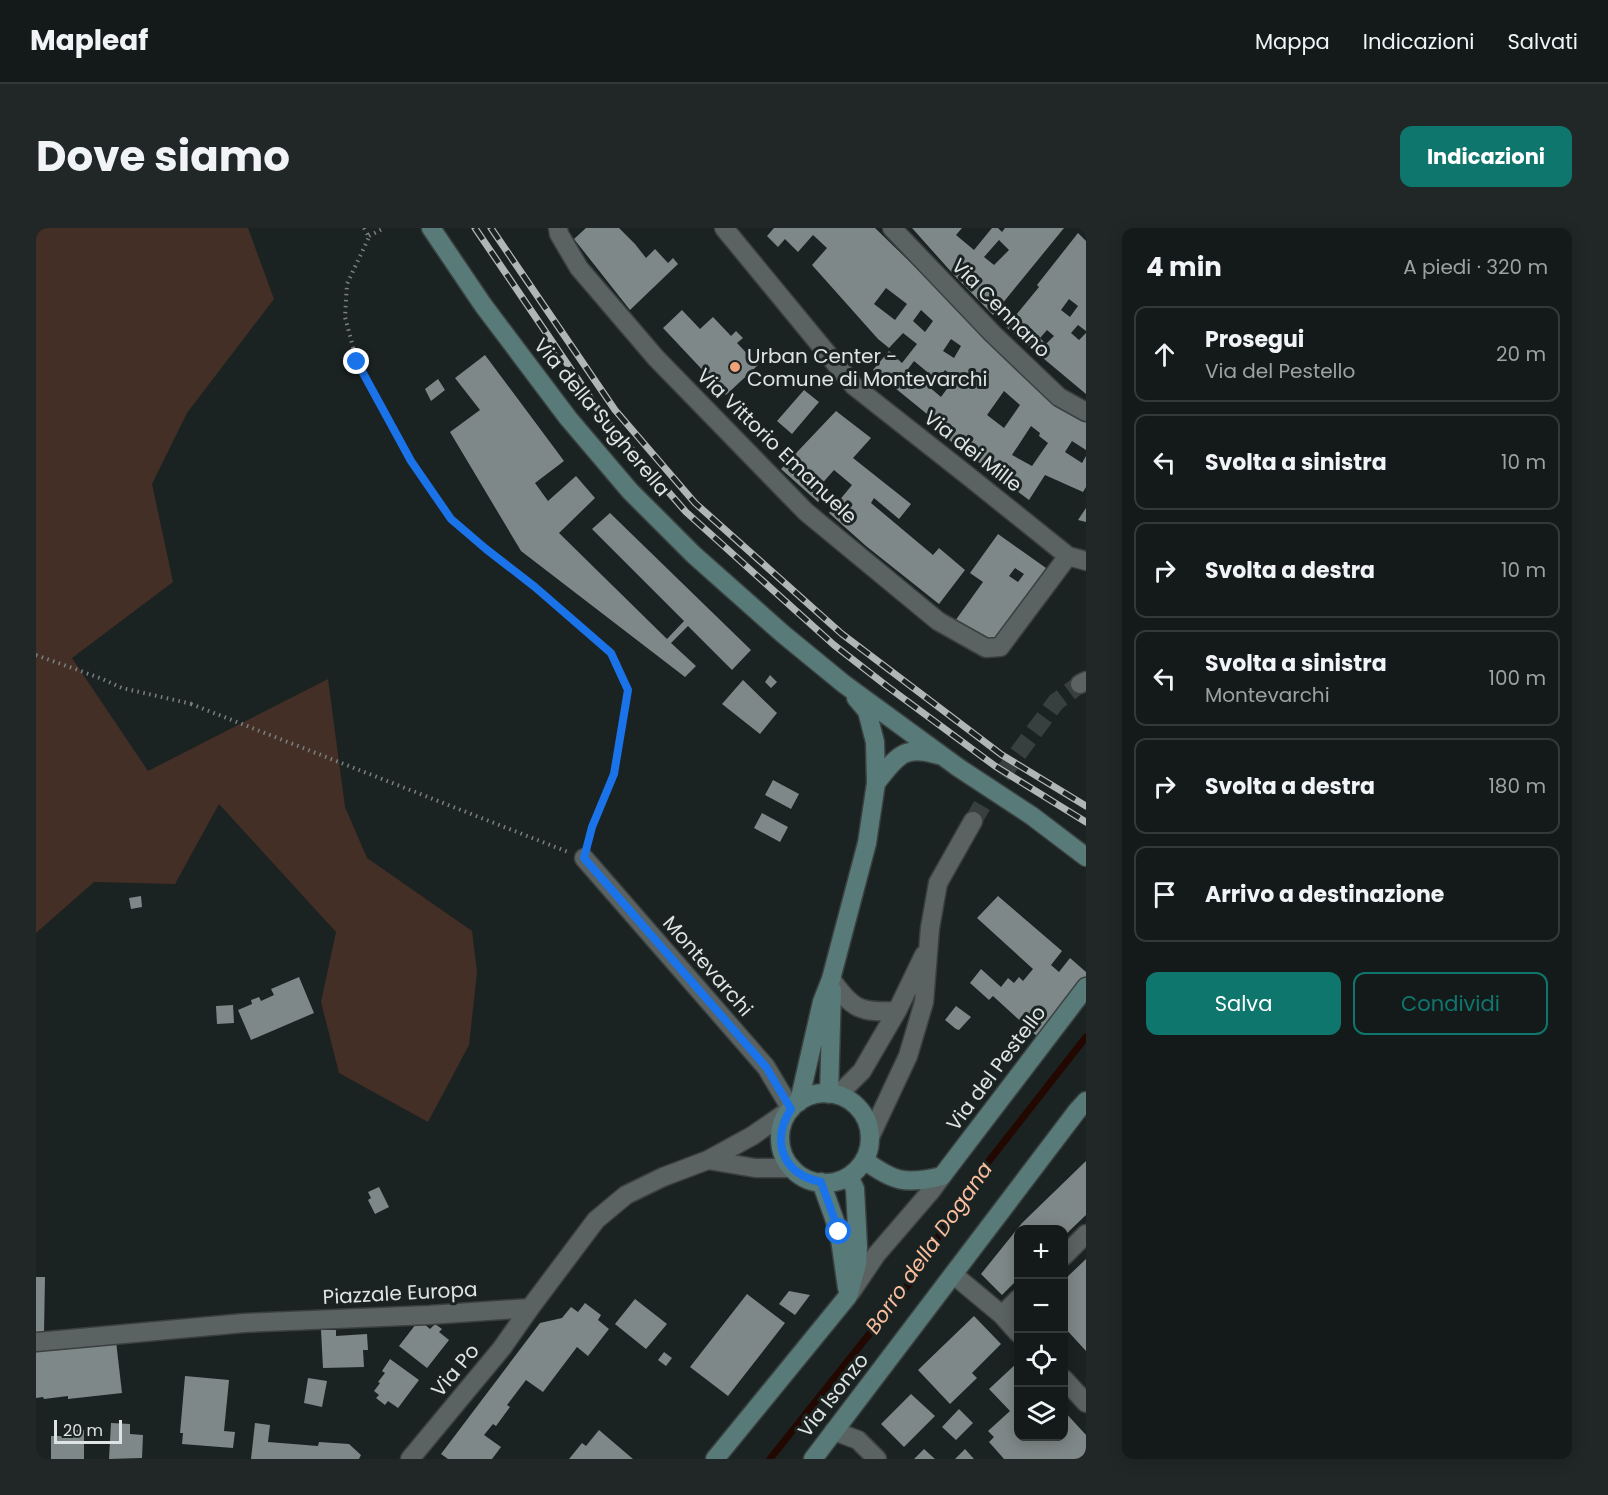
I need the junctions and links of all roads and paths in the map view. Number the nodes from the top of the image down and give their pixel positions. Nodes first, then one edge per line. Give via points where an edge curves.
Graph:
1 (364, 228) edge
2 (384, 228) edge
3 (431, 228) edge
4 (558, 228) edge
5 (724, 228) edge
6 (892, 228) edge
7 (369, 237) junction
8 (1086, 412) edge
9 (1068, 556) junction
10 (1086, 561) edge
11 (36, 655) edge
12 (844, 684) junction
13 (943, 756) junction
14 (876, 783) junction
15 (973, 821) tunnel mouth
16 (1086, 857) edge
17 (584, 858) junction
18 (928, 945) junction
19 (831, 979) junction
20 (1086, 987) edge
21 (897, 1011) junction
22 (834, 1094) junction
23 (1086, 1101) edge
24 (795, 1106) junction
25 (870, 1137) junction
26 (708, 1160) junction
27 (864, 1160) junction
28 (792, 1168) junction
29 (849, 1176) junction
30 (942, 1176) junction
31 (821, 1182) junction
32 (1086, 1234) edge
33 (1068, 1252) edge
34 (954, 1275) junction
35 (848, 1296) junction
36 (1014, 1303) edge
37 (530, 1308) junction
38 (1002, 1315) junction
39 (1014, 1328) edge
40 (36, 1341) edge
41 (1068, 1383) edge
42 (1086, 1403) edge
43 (834, 1431) junction
44 (410, 1459) edge
45 (716, 1459) edge
46 (813, 1459) edge
47 (877, 1459) edge

1 - 7 path
2 - 7 path
3 - 12 street, Via della Sugherella via 525,362 630,491 694,555
4 - 9 street, Via Vittorio Emanuele via 579,267 664,367 806,512 938,621 986,648 1000,647
5 - 9 street, Via dei Mille via 854,386
6 - 8 street, Via Cennano via 1034,374 1059,397
7 - 17 path via 347,284 345,317 357,362 411,461 451,519 611,653 628,690 614,774
9 - 10 street, Via dei Mille
11 - 17 path via 122,688 191,704
12 - 13 street, Via della Sugherella
12 - 14 street, Via della Sugherella via 867,711 875,742
13 - 14 street via 922,750 906,752 894,760
13 - 16 street, Via della Sugherella, bridge
14 - 19 street, Via della Sugherella via 867,843
15 - 18 street via 938,883
17 - 24 street, Montevarchi via 766,1067
18 - 21 street
18 - 25 street via 924,1002 908,1056
19 - 21 street via 853,1005 870,1012
19 - 22 street, Via della Sugherella
19 - 24 street, Via della Sugherella
20 - 30 street, Via del Pestello
21 - 22 street via 862,1071
22 - 24 street via 808,1097
22 - 25 street via 851,1101 861,1111
23 - 34 street, Via Isonzo
24 - 26 street
24 - 28 street via 784,1120 781,1132 784,1157
25 - 27 street
26 - 28 street via 756,1168
26 - 37 street via 626,1195 603,1213
27 - 29 street
27 - 30 street via 882,1174 899,1180
28 - 31 street
29 - 31 street
29 - 35 street, Via del Pestello via 855,1189 858,1247
30 - 35 street, Via del Pestello
31 - 35 street via 839,1232
32 - 33 street
34 - 38 street
34 - 43 street, Via Isonzo
35 - 45 street, Via del Pestello
36 - 38 street
37 - 40 street, Piazzale Europa via 244,1323
37 - 44 street, Via Po
38 - 39 street
41 - 42 street
43 - 46 street, Via Isonzo
43 - 47 street via 858,1440

